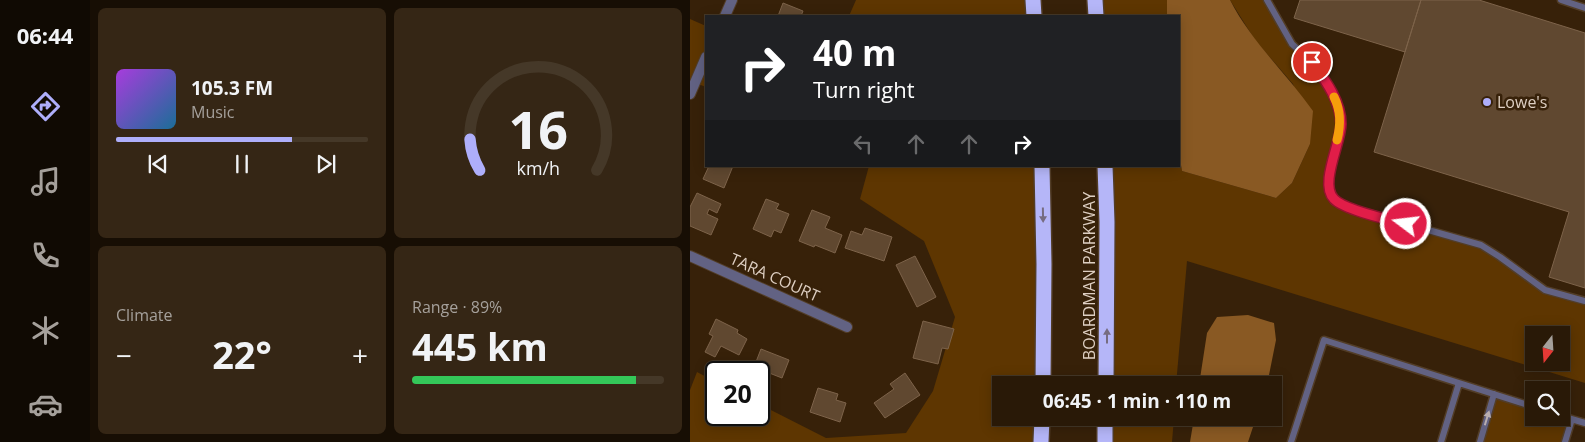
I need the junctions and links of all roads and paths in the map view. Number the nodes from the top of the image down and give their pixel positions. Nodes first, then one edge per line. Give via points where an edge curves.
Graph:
1 (732, 0) edge
2 (1033, 0) edge
3 (1095, 0) edge
4 (1267, 0) edge
5 (1561, 0) edge
6 (1585, 8) edge
7 (725, 15) edge
8 (1034, 15) edge
9 (1096, 15) edge
10 (705, 59) edge
11 (690, 94) edge
12 (1042, 167) edge
13 (1105, 167) edge
14 (690, 256) edge
15 (1585, 301) edge
16 (847, 327) dead end
17 (1043, 376) edge
18 (1106, 376) edge
19 (1459, 383) junction
20 (1494, 394) junction
21 (1525, 404) edge
22 (1572, 419) joint
23 (1585, 423) edge
24 (1041, 426) edge
25 (1105, 426) edge
26 (1040, 442) edge
27 (1105, 442) edge
28 (1291, 442) edge
29 (1441, 442) edge
30 (1480, 442) edge
31 (1565, 442) edge

1 - 7 street
2 - 8 highway
3 - 9 highway
4 - 15 lane via 1292,44 1312,62 1328,84 1338,106 1341,125 1329,181 1334,201 1481,245 1545,290
5 - 6 lane
10 - 11 street
12 -> 17 highway
18 -> 13 highway, BOARDMAN PARKWAY
14 - 16 street, TARA COURT
19 - 20 lane
19 - 28 lane via 1324,340
19 - 29 lane
20 - 21 lane
30 -> 20 lane
22 - 23 lane
22 - 31 lane
24 - 26 highway
25 - 27 highway

